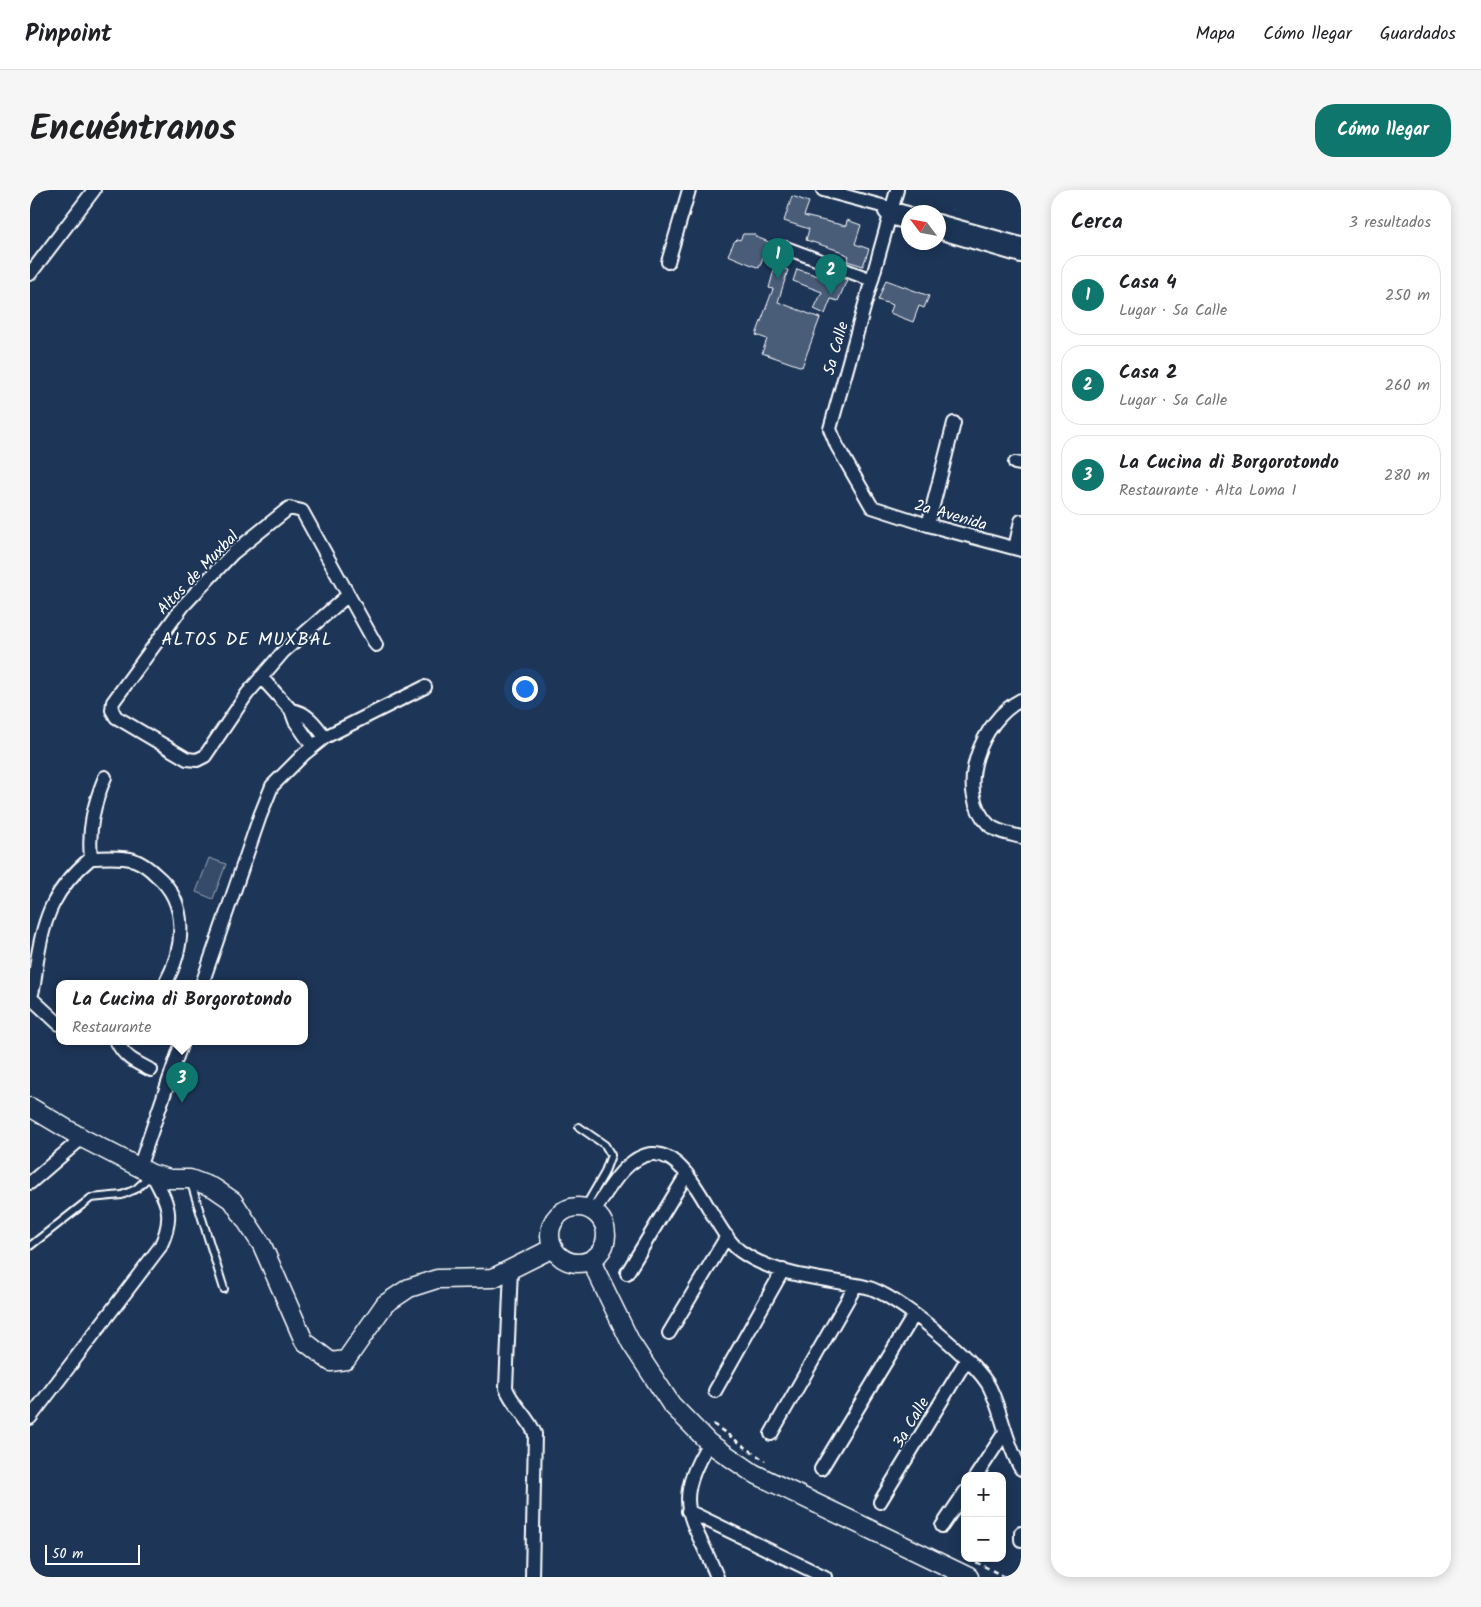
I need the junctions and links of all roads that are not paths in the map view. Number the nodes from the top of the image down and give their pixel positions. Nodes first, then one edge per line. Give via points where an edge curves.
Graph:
1 (94, 190) edge
2 (688, 190) edge
3 (823, 190) edge
4 (897, 190) edge
5 (891, 213) junction
6 (901, 213) edge
7 (901, 219) edge
8 (946, 223) edge
9 (946, 234) edge
10 (1021, 244) edge
11 (786, 248) dead end
12 (1021, 256) edge
13 (668, 262) dead end
14 (30, 274) edge
15 (872, 280) junction
16 (954, 423) dead end
17 (872, 507) joint
18 (1021, 521) edge
19 (928, 525) junction
20 (1018, 549) edge
21 (348, 595) junction
22 (376, 645) dead end
23 (261, 677) junction
24 (425, 687) dead end
25 (1021, 700) edge
26 (291, 710) junction
27 (325, 737) junction
28 (313, 747) junction
29 (105, 777) dead end
30 (1021, 837) edge
31 (92, 858) junction
32 (167, 980) edge
33 (203, 980) edge
34 (31, 998) edge
35 (56, 1020) edge
36 (118, 1045) edge
37 (181, 1045) edge
38 (151, 1070) dead end
39 (30, 1107) edge
40 (579, 1127) dead end
41 (82, 1138) junction
42 (146, 1171) junction
43 (686, 1174) junction
44 (190, 1179) junction
45 (30, 1183) edge
46 (589, 1209) junction
47 (727, 1236) junction
48 (30, 1246) edge
49 (553, 1248) junction
50 (591, 1261) junction
51 (511, 1268) junction
52 (783, 1270) junction
53 (627, 1274) dead end
54 (856, 1285) junction
55 (224, 1289) dead end
56 (914, 1315) junction
57 (670, 1333) dead end
58 (967, 1359) junction
59 (715, 1391) dead end
60 (30, 1418) edge
61 (1005, 1432) junction
62 (771, 1434) dead end
63 (709, 1443) junction
64 (821, 1469) dead end
65 (1021, 1469) edge
66 (979, 1472) edge
67 (961, 1498) edge
68 (880, 1502) dead end
69 (688, 1510) junction
70 (942, 1526) dead end
71 (1021, 1533) edge
72 (1021, 1540) edge
73 (718, 1576) edge
74 (532, 1577) edge
75 (825, 1577) edge
76 (969, 1577) edge

1 - 14 street
2 - 13 street
3 - 5 street via 878,204
4 - 5 street, 5a Calle
5 - 6 street
5 - 7 street
5 - 15 street, 5a Calle
8 - 10 street
9 - 12 street
11 - 15 street
15 - 17 street, 5a Calle via 830,429
16 - 19 street
17 - 19 street, 2a Avenida
18 - 20 street
19 - 20 street, 2a Avenida
21 - 22 street, Altos de Muxbal
21 - 23 street, Altos de Muxbal
21 - 23 street, Altos de Muxbal via 302,511 289,508 233,553 183,606 113,702 112,710 116,717 187,759 197,760 205,756
23 - 26 street
24 - 27 street
25 - 30 street via 1007,709 985,737 976,756 973,781 978,805 990,826
26 - 27 street via 302,712
26 - 28 street
27 - 28 street
28 - 33 street via 278,779 267,795
29 - 31 street via 91,820
31 - 32 street via 134,860 156,874 172,892 178,902 180,939
31 - 34 street via 67,880 51,906 40,941
34 - 35 street
36 - 38 street via 132,1061
37 - 42 street
39 - 41 street
40 - 46 lane via 605,1145 611,1155
41 - 42 street
41 - 45 street
42 - 44 street via 170,1179
42 - 48 lane via 136,1188 122,1195 90,1198
42 - 60 street via 170,1215 160,1247
43 - 46 street via 675,1161 652,1154 628,1167
43 - 47 street
43 - 53 street
44 - 51 street via 214,1188 233,1201 262,1245 304,1341 331,1362 346,1360 384,1304 408,1288 437,1279 492,1278
44 - 55 lane
46 - 49 street via 574,1207 564,1210 556,1218 551,1227
46 - 50 street via 605,1225 606,1243
47 - 52 street via 739,1250 764,1265
47 - 57 street
49 - 50 street via 569,1262
49 - 51 street
50 - 63 street via 631,1343 671,1404
51 - 74 street via 506,1388 535,1434
52 - 54 street via 823,1281
52 - 59 street
54 - 56 street via 869,1287
54 - 62 street
56 - 58 street
56 - 64 street
58 - 61 street via 990,1388
58 - 68 street, 3a Calle
61 - 65 street
61 - 66 street
63 - 69 street via 691,1476 687,1492
63 - 76 street via 753,1473
67 - 70 street
69 - 73 street
69 - 75 street
71 - 72 street

